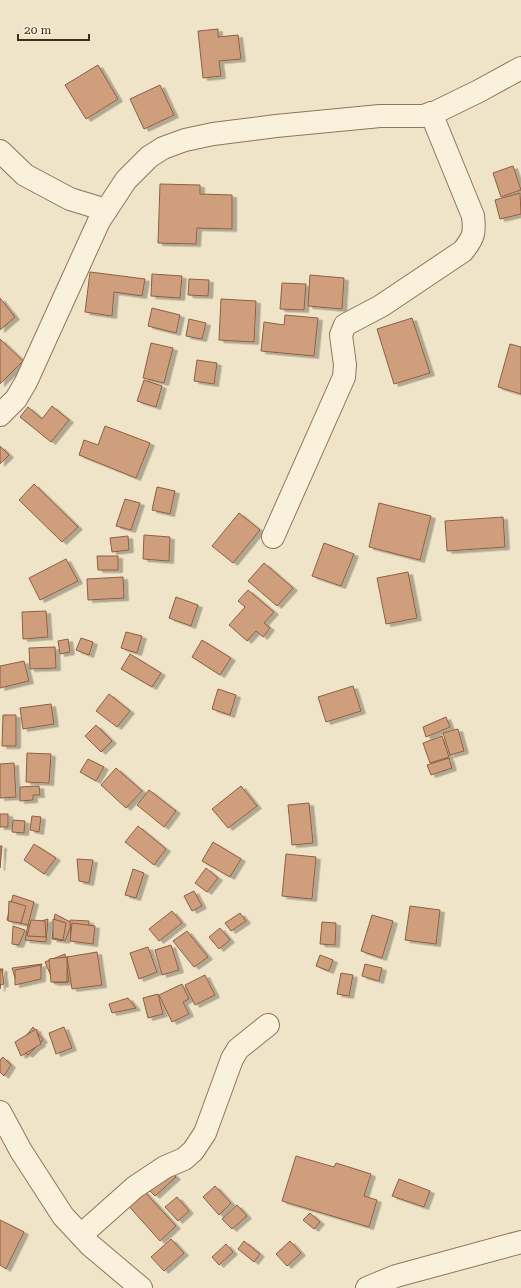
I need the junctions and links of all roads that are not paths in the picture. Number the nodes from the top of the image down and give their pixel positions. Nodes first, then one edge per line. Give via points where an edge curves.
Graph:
1 (521, 68) edge
2 (431, 114) junction
3 (0, 151) edge
4 (106, 210) junction
5 (0, 414) edge
6 (272, 537) dead end
7 (268, 1025) dead end
8 (0, 1112) edge
9 (81, 1235) junction
10 (521, 1242) edge
11 (141, 1288) edge
12 (367, 1288) edge

1 - 2 street via 479,92
2 - 4 street via 276,126 185,140 163,148 149,157 126,180
2 - 6 street via 473,216 475,230 472,239 463,251 381,306 345,325 341,335 344,377
3 - 4 street via 25,175 70,199
4 - 5 street via 26,382 16,399
7 - 9 street via 238,1049 232,1059 205,1133 193,1151 184,1159 165,1167 135,1187
8 - 9 street via 20,1151 59,1210
9 - 11 street
10 - 12 street via 396,1276

